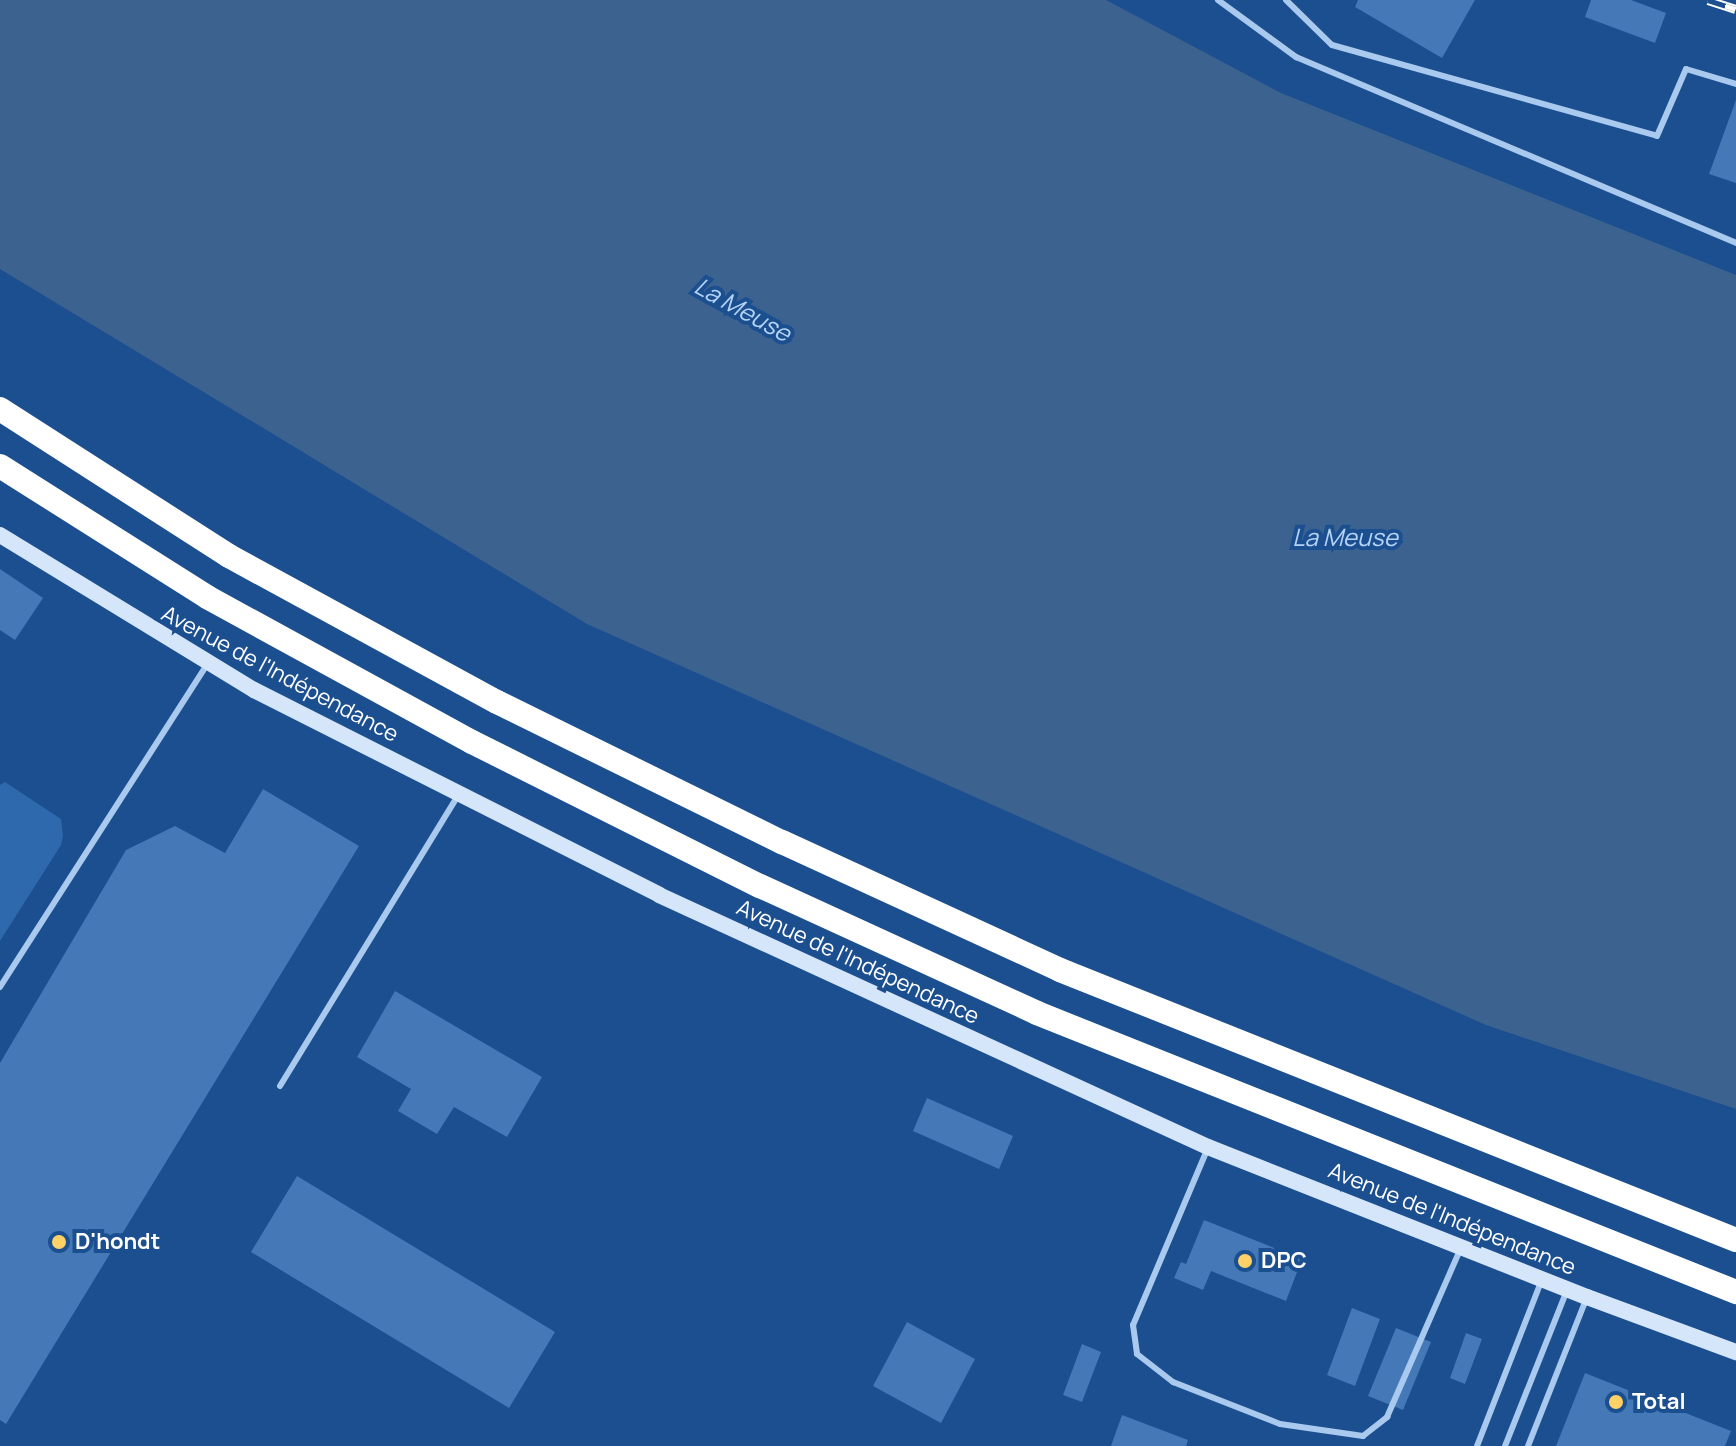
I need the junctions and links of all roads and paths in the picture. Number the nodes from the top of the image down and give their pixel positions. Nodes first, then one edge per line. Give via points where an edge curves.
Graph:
1 (1218, 0) edge
2 (1286, 0) edge
3 (1736, 84) edge
4 (1736, 243) edge
5 (0, 409) edge
6 (0, 466) edge
7 (0, 535) edge
8 (207, 664) junction
9 (459, 794) junction
10 (0, 987) edge
11 (280, 1086) dead end
12 (1208, 1147) junction
13 (1736, 1240) edge
14 (1462, 1246) junction
15 (1542, 1279) junction
16 (1567, 1289) junction
17 (1736, 1292) edge
18 (1587, 1297) junction
19 (1736, 1352) edge
20 (1477, 1446) edge
21 (1505, 1446) edge
22 (1528, 1446) edge

1 - 4 lane via 1296,57
2 - 3 lane via 1332,45 1657,136 1686,69
5 - 13 highway via 229,556 497,702 782,842 1060,970
6 - 17 highway via 207,597 472,742 760,886 1037,1013
7 - 8 main road, Avenue de l'Indépendance
8 - 9 main road, Avenue de l'Indépendance
8 - 10 lane
9 - 11 lane
9 - 12 main road, Avenue de l'Indépendance via 659,895
12 - 14 main road, Avenue de l'Indépendance
12 - 14 lane via 1133,1325 1137,1354 1173,1382 1266,1419 1363,1436 1387,1417
14 - 15 main road, Avenue de l'Indépendance
15 - 16 main road, Avenue de l'Indépendance
15 - 20 lane
16 - 18 main road, Avenue de l'Indépendance
16 - 21 lane
18 - 19 main road, Avenue de l'Indépendance
18 - 22 lane

